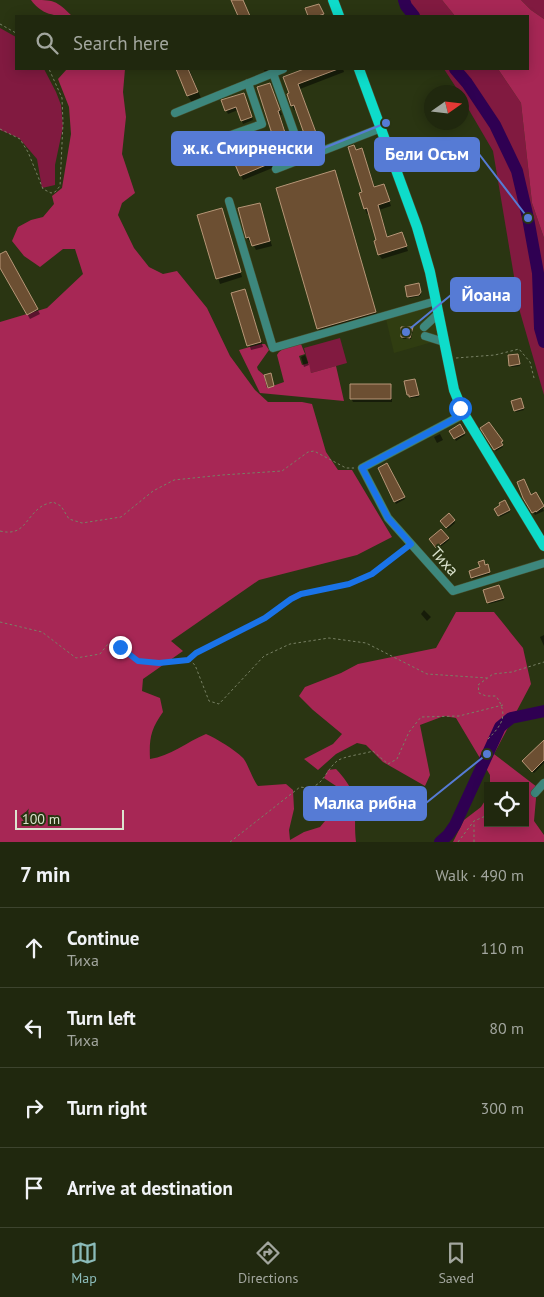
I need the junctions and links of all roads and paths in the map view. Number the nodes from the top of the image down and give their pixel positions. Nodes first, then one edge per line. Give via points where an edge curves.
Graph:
1 (333, 0) edge
2 (339, 15) edge
3 (0, 24) edge
4 (15, 32) edge
5 (48, 70) edge
6 (280, 70) edge
7 (359, 70) edge
8 (273, 73) junction
9 (248, 83) junction
10 (175, 113) dead end
11 (381, 128) junction
12 (0, 129) edge
13 (295, 134) dead end
14 (231, 135) dead end
15 (276, 170) dead end
16 (229, 201) dead end
17 (436, 301) junction
18 (438, 313) junction
19 (424, 327) dead end
20 (426, 336) dead end
21 (444, 342) junction
22 (447, 358) junction
23 (534, 378) dead end
24 (464, 414) junction
25 (362, 468) junction
26 (0, 531) edge
27 (411, 544) junction
28 (544, 546) edge
29 (544, 563) edge
30 (0, 622) edge
31 (188, 660) junction
32 (544, 662) edge
33 (487, 678) junction
34 (503, 705) junction
35 (488, 740) dead end
36 (544, 783) edge
37 (535, 793) dead end
38 (484, 816) edge
39 (474, 821) junction
40 (230, 842) edge
41 (458, 842) edge
42 (474, 842) edge

1 - 2 main road
3 - 4 path
5 - 12 path via 62,98 58,189 50,193 43,189 20,139
6 - 8 street
7 - 11 main road
8 - 9 street
8 - 13 street
9 - 10 street
9 - 14 street via 262,124
11 - 15 street
11 - 17 main road via 417,227
16 - 17 street via 274,348
17 - 18 main road
18 - 19 street
18 - 21 main road
20 - 21 street
21 - 22 main road
22 - 23 path via 495,355 519,349 530,362
22 - 24 main road via 454,390
24 - 25 street
24 - 28 main road
25 - 26 path via 346,468 314,451 308,452 282,471 174,480 153,491 121,517 82,523 69,519 61,506 53,502 42,506 21,529 9,533
25 - 27 street, Тиха via 388,518
27 - 29 street, Тиха via 453,590
27 - 31 path via 372,574 349,584 301,594 265,618
30 - 31 path via 42,632 76,658 100,654 108,644 120,647 138,661
31 - 33 path via 195,665 208,701 219,704 264,656 290,644 329,638 366,643 427,674
32 - 33 path
33 - 34 path via 478,685 479,693 496,696
34 - 35 path via 501,723
34 - 40 path via 459,716 421,718 409,732 397,759 388,764 373,751 338,760 319,783 309,788 300,787
36 - 37 street
38 - 39 path
39 - 41 path
39 - 42 path

